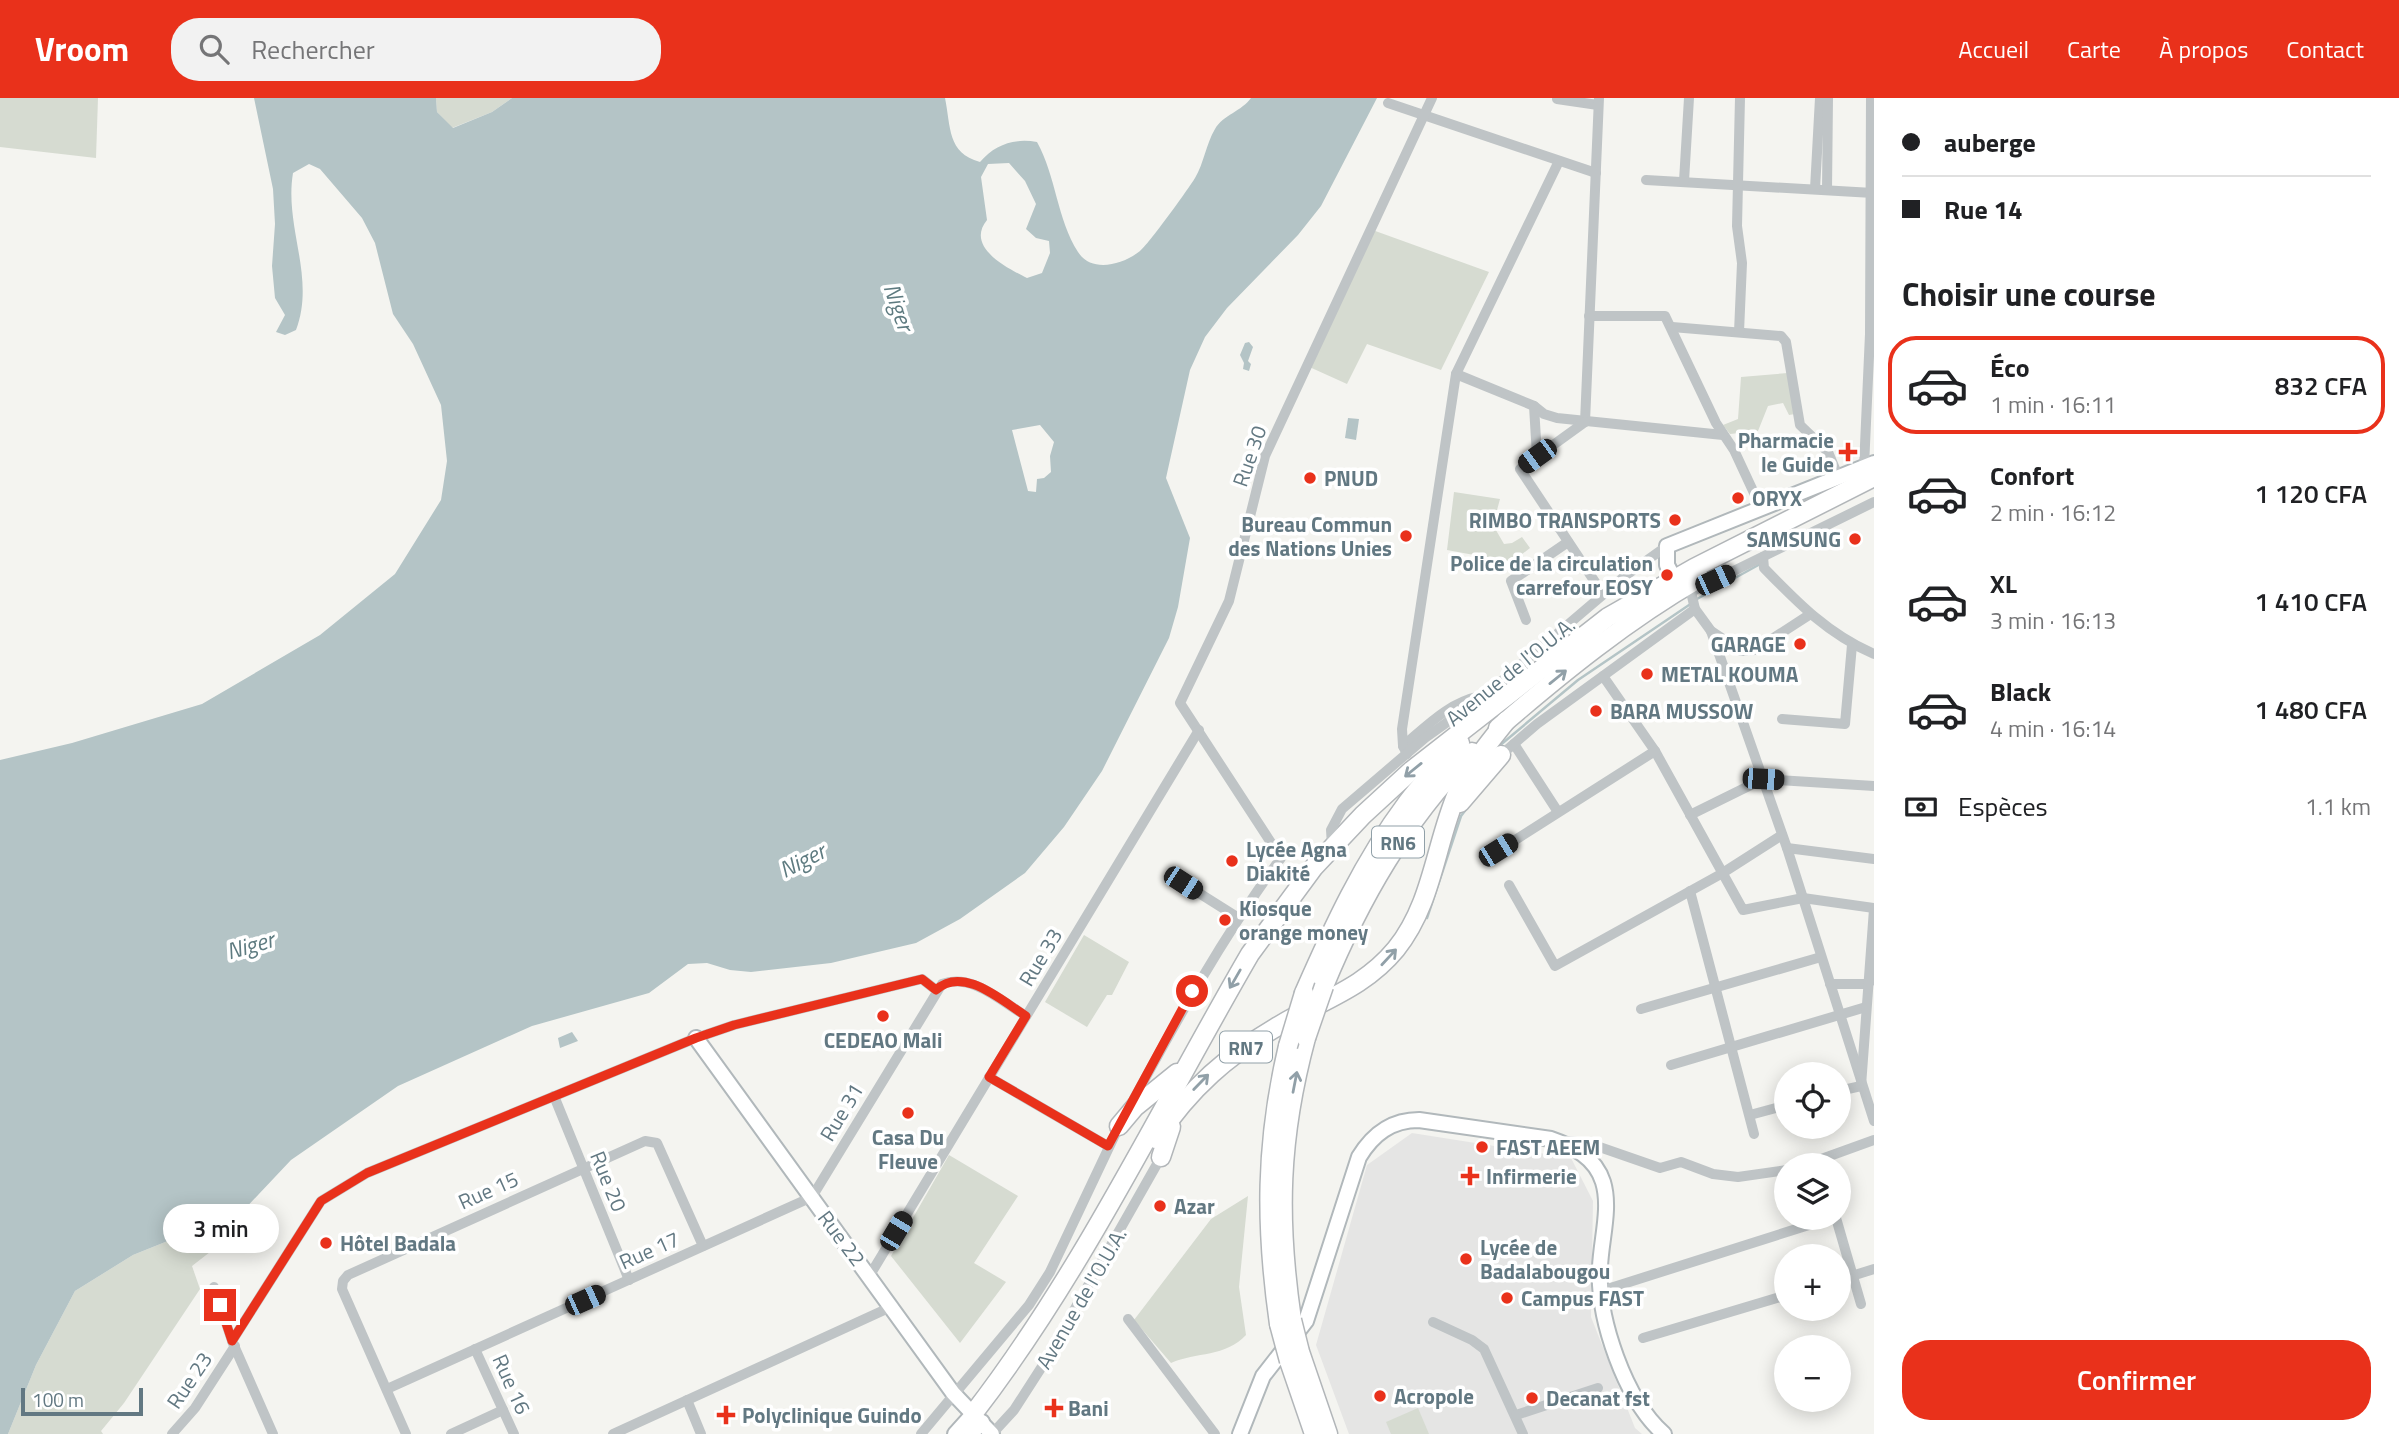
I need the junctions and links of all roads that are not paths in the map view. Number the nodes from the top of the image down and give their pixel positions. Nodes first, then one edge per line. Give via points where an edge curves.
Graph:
1 (1432, 98) edge
2 (1689, 98) edge
3 (1740, 98) edge
4 (1820, 98) edge
5 (1828, 98) edge
6 (1871, 98) edge
7 (1557, 99) edge
8 (1599, 101) edge
9 (1388, 103) dead end
10 (1423, 115) junction
11 (1823, 134) junction
12 (1559, 161) junction
13 (1595, 173) junction
14 (1646, 180) dead end
15 (1684, 181) junction
16 (1738, 187) junction
17 (1815, 189) junction
18 (1826, 190) junction
19 (1871, 193) edge
20 (1589, 316) junction
21 (1672, 327) junction
22 (1739, 332) junction
23 (1456, 374) junction
24 (1534, 406) junction
25 (1585, 422) junction
26 (1723, 435) junction
27 (1537, 456) junction
28 (1871, 469) edge
29 (1838, 476) junction
30 (1874, 490) edge
31 (1874, 502) edge
32 (1761, 508) junction
33 (1568, 542) junction
34 (1667, 546) junction
35 (1763, 557) junction
36 (1687, 584) junction
37 (1603, 594) junction
38 (1695, 609) junction
39 (1809, 615) junction
40 (1526, 620) dead end
41 (1711, 631) junction
42 (1852, 645) junction
43 (1874, 654) edge
44 (1603, 676) junction
45 (1485, 704) junction
46 (1782, 719) dead end
47 (1506, 721) junction
48 (1199, 730) junction
49 (1405, 750) junction
50 (1508, 750) junction
51 (1655, 751) junction
52 (1763, 779) junction
53 (1874, 786) edge
54 (1558, 812) junction
55 (1690, 815) junction
56 (1448, 820) junction
57 (1783, 835) junction
58 (1332, 845) junction
59 (1787, 848) junction
60 (1498, 850) dead end
61 (1281, 858) joint
62 (1874, 859) edge
63 (1721, 874) junction
64 (1183, 883) dead end
65 (1508, 885) dead end
66 (1690, 891) junction
67 (1803, 898) junction
68 (1874, 908) edge
69 (1237, 917) junction
70 (1821, 957) junction
71 (1870, 981) edge
72 (1830, 984) junction
73 (1716, 987) junction
74 (936, 990) junction
75 (1866, 1007) junction
76 (1641, 1009) dead end
77 (1839, 1015) junction
78 (1026, 1016) junction
79 (696, 1038) junction
80 (1732, 1047) junction
81 (1671, 1065) dead end
82 (1185, 1066) junction
83 (989, 1077) junction
84 (1861, 1086) junction
85 (1851, 1088) edge
86 (554, 1096) junction
87 (1178, 1106) junction
88 (1774, 1109) edge
89 (1750, 1115) junction
90 (1874, 1121) edge
91 (1119, 1126) junction
92 (1754, 1134) dead end
93 (1551, 1139) junction
94 (1874, 1140) edge
95 (1108, 1146) junction
96 (1843, 1153) edge
97 (1161, 1157) joint
98 (582, 1168) junction
99 (1774, 1172) edge
100 (812, 1197) junction
101 (1794, 1230) edge
102 (1840, 1230) edge
103 (703, 1246) junction
104 (1874, 1269) edge
105 (870, 1275) junction
106 (1853, 1276) junction
107 (629, 1280) junction
108 (215, 1287) dead end
109 (1601, 1292) junction
110 (1774, 1299) edge
111 (1861, 1304) dead end
112 (893, 1306) junction
113 (1128, 1319) dead end
114 (1286, 1322) junction
115 (1433, 1322) dead end
116 (1643, 1338) dead end
117 (233, 1343) junction
118 (475, 1349) junction
119 (1294, 1357) junction
120 (1598, 1388) dead end
121 (387, 1389) junction
122 (953, 1393) junction
123 (687, 1400) junction
124 (503, 1410) junction
125 (1516, 1415) junction
126 (982, 1427) edge
127 (172, 1434) edge
128 (273, 1434) edge
129 (406, 1434) edge
130 (451, 1434) edge
131 (514, 1434) edge
132 (612, 1434) edge
133 (701, 1434) edge
134 (921, 1434) edge
135 (955, 1434) edge
136 (1215, 1434) edge
137 (1240, 1434) edge
138 (1314, 1434) edge
139 (1328, 1434) edge
140 (1523, 1434) edge
141 (1664, 1434) edge

1 - 10 street, Rue 30
2 - 15 street
3 - 16 street
4 - 11 street
5 - 11 street
6 - 19 street
7 - 8 street
8 - 13 street
9 - 10 street
10 - 12 street
10 - 48 street, Rue 30 via 1265,456 1229,601 1180,703
11 - 17 street
11 - 18 street
12 - 13 street
12 - 23 street
13 - 20 street
14 - 15 street
15 - 16 street
16 - 17 street
16 - 22 street
17 - 18 street
18 - 19 street
19 - 28 street
20 - 21 street via 1661,313
20 - 25 street
21 - 22 street
21 - 26 street
22 - 29 street via 1781,336 1786,342 1800,425 1828,452
23 - 24 street
23 - 49 street via 1402,729
24 - 25 street via 1544,415
24 - 27 street
25 - 26 street
25 - 27 street
26 - 32 street
27 - 33 street via 1520,469
28 - 29 street, Avenue de l'O.U.A.
28 - 36 highway, Avenue de l'O.U.A. / RN6
29 - 32 street, Avenue de l'O.U.A.
30 - 36 highway, Avenue de l'O.U.A. / RN6
31 - 35 street, Avenue de l'O.U.A.
32 - 34 street, Avenue de l'O.U.A.
33 - 37 street
33 - 40 street via 1511,581
34 - 36 street via 1667,565
34 - 37 street, Avenue de l'O.U.A.
35 - 36 street, Avenue de l'O.U.A.
35 - 39 street via 1764,568
36 - 38 street
36 - 45 highway, Avenue de l'O.U.A. / RN6 via 1608,617
47 -> 36 highway, Avenue de l'O.U.A. / RN6 via 1642,613
37 - 45 street, Avenue de l'O.U.A.
38 - 41 street
38 - 44 street
39 - 41 street via 1750,652
39 - 42 street
41 - 52 street
42 - 43 street
42 - 46 street via 1845,724
44 - 50 street
44 - 51 street
45 - 49 street, Avenue de l'O.U.A.
45 -> 58 highway, RN7
45 - 114 highway, RN6, bridge via 1378,846 1304,993 1288,1046 1271,1143 1269,1255
47 - 56 highway, RN7 via 1466,776
114 -> 47 highway, RN6, bridge via 1280,1203 1284,1144 1295,1078 1324,986 1356,913 1402,837 1432,794
48 - 61 street, Rue 30
48 - 78 street, Rue 33
49 - 58 street, Avenue de l'O.U.A. via 1342,809 1331,830
50 - 54 street
50 - 56 highway
51 - 54 street
51 - 55 street
52 - 53 street
52 - 55 street
52 - 57 street
54 - 60 street
55 - 63 street
87 -> 56 highway, RN7 via 1233,1055 1282,1023 1354,988 1396,949 1421,908
57 - 59 street
57 - 63 street
58 -> 82 highway, RN7 via 1257,943
59 - 62 street
59 - 67 street
61 - 69 street, Avenue de l'O.U.A.
63 - 66 street
63 - 67 street via 1743,910
64 - 69 street
65 - 66 street via 1555,966
66 - 73 street
67 - 68 street
67 - 70 street
68 - 71 street
69 - 91 street, Avenue de l'O.U.A.
70 - 72 street
70 - 73 street
71 - 72 street
71 - 75 street
72 - 77 street
73 - 76 street
73 - 80 street
74 - 78 street via 951,981 973,984
74 - 79 street, Rue 23 via 922,979
74 - 100 street, Rue 31
75 - 77 street
75 - 84 street
77 - 80 street
77 - 84 street
78 - 83 street, Rue 33
79 - 86 street, Rue 23
79 - 100 street, Rue 22
80 - 81 street
80 - 89 street
82 - 91 highway
82 - 126 highway, RN7 via 1054,1299 1007,1370
83 - 95 street
83 - 105 street, Rue 33
84 - 85 street
84 - 90 street
86 - 98 street, Rue 20
86 - 117 street, Rue 23 via 367,1173 321,1201
87 - 97 highway
87 - 126 highway, RN7 via 1148,1150 1045,1332
88 - 89 street
89 - 92 street
91 - 95 street, Avenue de l'O.U.A.
93 - 99 street via 1588,1143 1660,1168 1681,1162 1738,1177
93 - 109 street via 1582,1152 1604,1184
93 - 137 street via 1404,1120 1368,1142 1350,1182 1306,1321 1263,1376
94 - 96 street
95 - 122 street, Avenue de l'O.U.A. via 1050,1272 987,1358
97 - 126 street, Avenue de l'O.U.A. via 1014,1410
98 - 103 street, Rue 15 via 645,1141 657,1143
98 - 107 street, Rue 20
98 - 121 street, Rue 15 via 348,1275 342,1289
100 - 103 street, Rue 17
100 - 105 street, Rue 22
101 - 109 street
102 - 106 street
103 - 107 street, Rue 17
104 - 106 street
105 - 112 street, Rue 22
106 - 111 street
107 - 118 street, Rue 17
108 - 117 street
109 - 141 street via 1609,1331 1633,1397
110 - 116 street
112 - 122 street, Rue 22
112 - 123 street
113 - 136 street
114 - 119 highway, bridge
115 - 125 street via 1484,1349
117 - 127 street, Rue 23 via 195,1408
117 - 128 street
118 - 121 street, Rue 17
118 - 124 street, Rue 16
119 - 138 highway
119 - 139 highway
120 - 125 street
121 - 129 street
122 - 126 street, Rue 22
122 - 134 street, Avenue de l'O.U.A.
123 - 132 street
123 - 133 street
124 - 130 street
124 - 131 street, Rue 16
125 - 140 street
126 - 135 street, Avenue de l'O.U.A. / RN7

